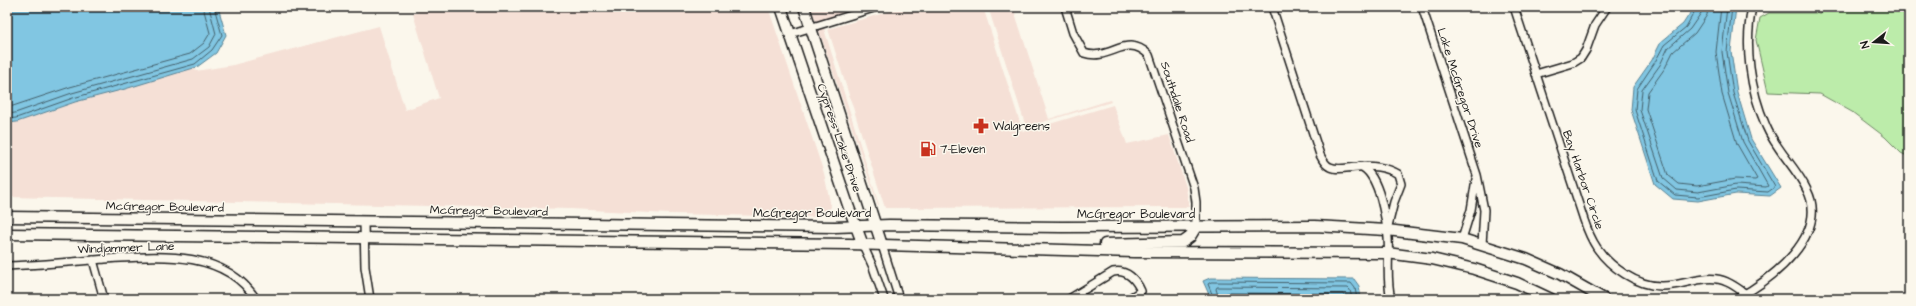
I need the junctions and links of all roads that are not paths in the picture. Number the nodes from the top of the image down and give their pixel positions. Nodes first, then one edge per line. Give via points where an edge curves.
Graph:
1 (781, 7) edge
2 (804, 7) edge
3 (877, 7) edge
4 (1065, 7) edge
5 (1272, 7) edge
6 (1422, 7) edge
7 (1514, 7) edge
8 (1607, 7) edge
9 (1752, 7) edge
10 (811, 27) junction
11 (790, 34) junction
12 (1536, 74) junction
13 (1360, 166) junction
14 (1477, 175) junction
15 (7, 217) edge
16 (364, 223) junction
17 (875, 226) junction
18 (857, 227) junction
19 (1196, 227) junction
20 (1387, 230) junction
21 (7, 234) edge
22 (364, 238) junction
23 (1462, 239) junction
24 (863, 245) junction
25 (882, 245) junction
26 (1482, 245) junction
27 (1086, 250) junction
28 (1387, 253) junction
29 (93, 260) junction
30 (7, 266) edge
31 (1745, 296) edge
32 (104, 299) edge
33 (256, 299) edge
34 (370, 299) edge
35 (884, 299) edge
36 (899, 299) edge
37 (1069, 299) edge
38 (1128, 299) edge
39 (1391, 299) edge
40 (1551, 299) edge
41 (1604, 299) edge
42 (1736, 299) edge

1 - 11 main road, Cypress Lake Drive
2 - 10 main road, Cypress Lake Drive
3 - 10 street
4 - 19 street, Southdale Road via 1075,38 1084,53 1094,56 1133,46 1149,55 1194,188
5 - 13 street via 1322,159 1331,168
6 - 14 street, Lake McGregor Drive
7 - 12 street, Bay Harbor Circle
8 - 12 street via 1595,25 1581,58
9 - 31 street via 1749,52 1756,99 1772,138 1806,188 1813,213 1809,233 1801,245 1779,268
10 - 11 street
10 - 17 main road, Cypress Lake Drive
11 - 18 main road, Cypress Lake Drive
12 - 31 street, Bay Harbor Circle via 1590,236 1605,257 1631,278 1648,284 1671,286 1714,279 1727,282
13 - 20 street via 1374,178
13 - 20 street via 1392,170 1398,174 1401,184
14 - 23 street, Lake McGregor Drive via 1471,210
14 - 26 street, Lake McGregor Drive via 1484,210
15 - 16 main road, McGregor Boulevard
16 - 18 main road, McGregor Boulevard
16 - 22 street
17 - 18 main road, McGregor Boulevard
17 - 19 main road, McGregor Boulevard
17 - 25 main road, Cypress Lake Drive
18 - 24 main road, Cypress Lake Drive
19 - 20 main road, McGregor Boulevard via 1315,226
19 - 27 main road via 1190,237 1183,242 1100,244
20 - 23 main road, McGregor Boulevard
20 - 28 street
21 - 22 main road
22 - 24 main road
22 - 34 street
23 - 26 main road, McGregor Boulevard
24 - 25 main road
24 - 35 street, Cypress Lake Drive
25 - 27 main road
25 - 36 street, Cypress Lake Drive
26 - 41 main road, McGregor Boulevard via 1526,259 1560,274
27 - 28 main road
28 - 39 street via 1387,279
28 - 40 main road via 1432,259 1474,269 1517,283
29 - 30 street, Windjammer Lane
29 - 32 street
29 - 33 street, Windjammer Lane via 153,256 196,260 234,276 243,282
31 - 42 street
37 - 38 street via 1118,270 1131,277 1141,292

